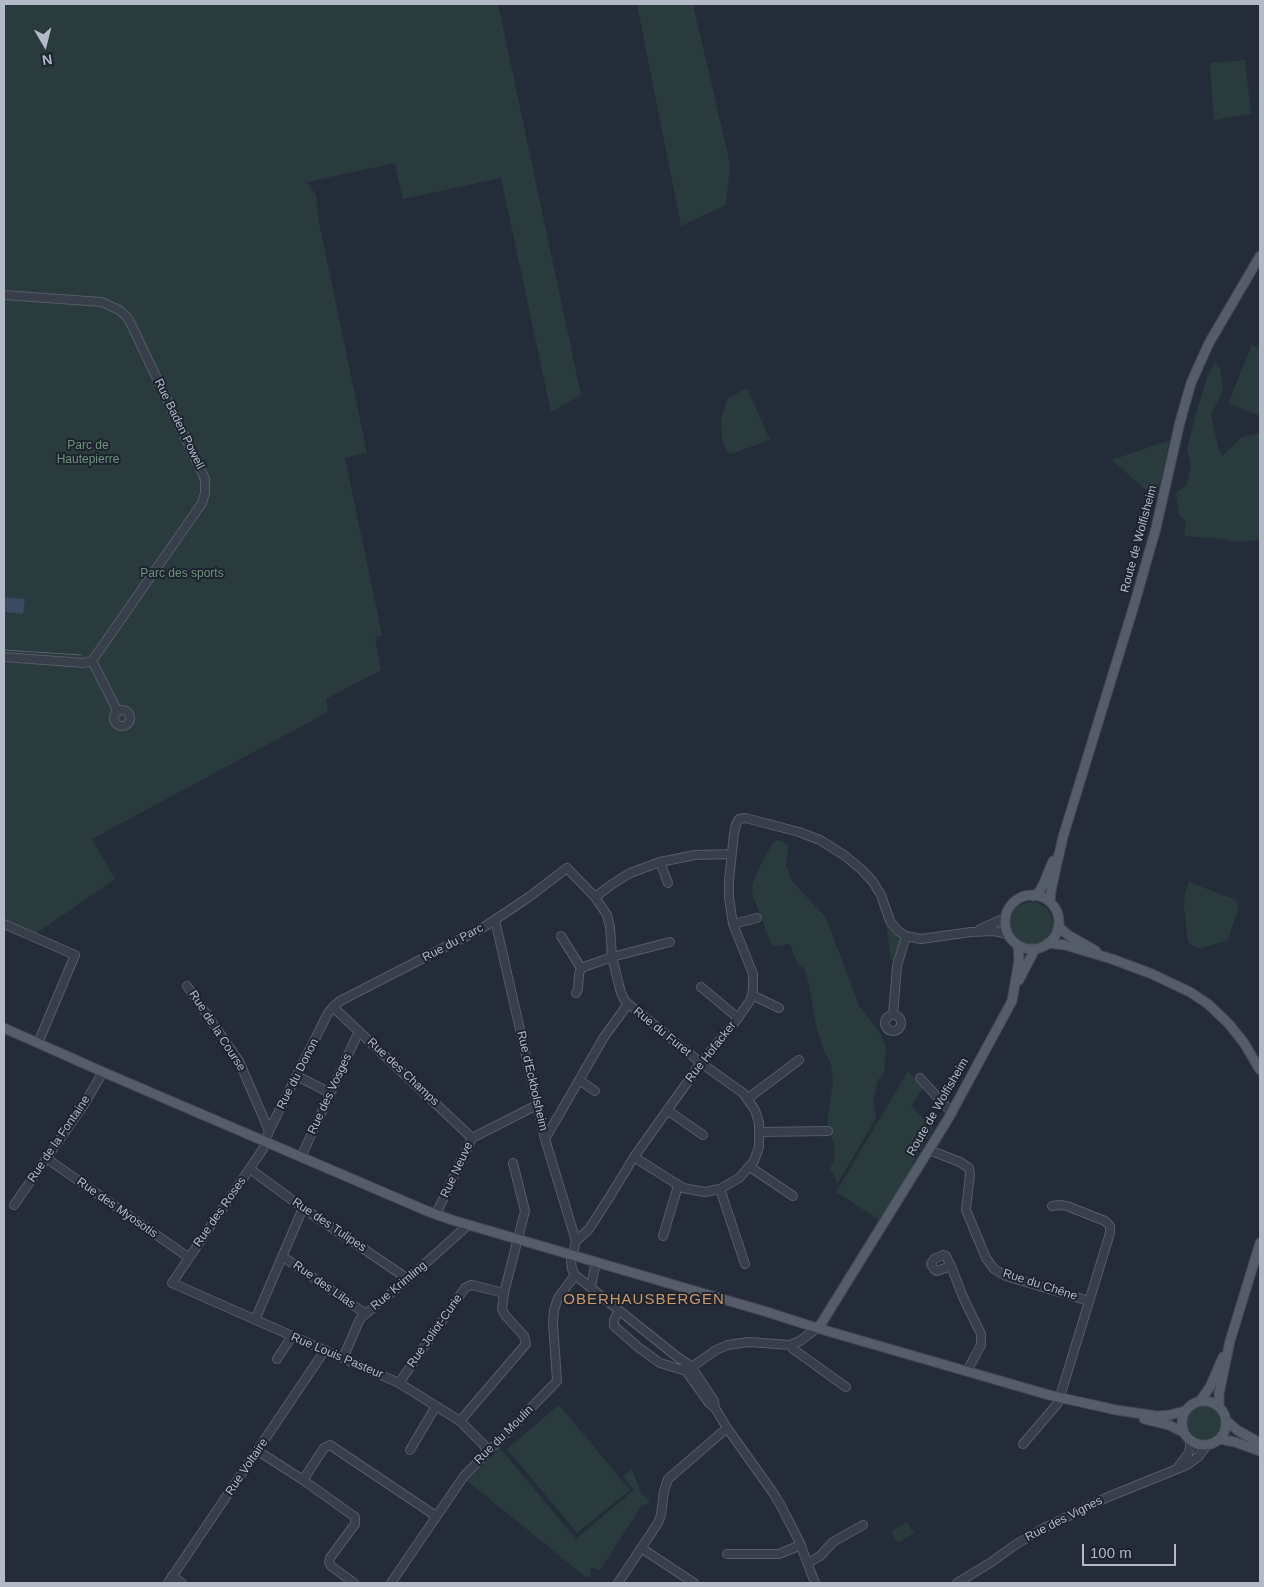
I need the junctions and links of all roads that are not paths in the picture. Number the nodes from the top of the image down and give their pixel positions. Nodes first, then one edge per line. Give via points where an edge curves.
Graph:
1 (1260, 256) edge
2 (4, 295) edge
3 (4, 657) edge
4 (92, 661) junction
5 (118, 712) dead end
6 (1063, 837) junction
7 (732, 854) junction
8 (660, 862) junction
9 (567, 868) joint
10 (668, 883) dead end
11 (1034, 896) junction
12 (595, 897) junction
13 (1050, 902) junction
14 (757, 918) dead end
15 (1005, 918) junction
16 (495, 920) junction
17 (4, 924) edge
18 (733, 924) junction
19 (1058, 926) junction
20 (971, 932) junction
21 (1008, 934) junction
22 (560, 936) dead end
23 (906, 936) junction
24 (917, 939) junction
25 (670, 942) dead end
26 (1048, 943) junction
27 (1018, 945) junction
28 (1035, 949) junction
29 (901, 955) junction
30 (612, 957) junction
31 (1112, 959) junction
32 (581, 968) junction
33 (188, 986) dead end
34 (701, 987) dead end
35 (1015, 990) junction
36 (576, 993) dead end
37 (752, 995) junction
38 (628, 1004) junction
39 (333, 1007) junction
40 (779, 1008) dead end
41 (893, 1015) dead end
42 (738, 1018) junction
43 (4, 1028) edge
44 (359, 1031) junction
45 (38, 1043) junction
46 (799, 1060) dead end
47 (701, 1063) junction
48 (1260, 1070) edge
49 (103, 1072) junction
50 (297, 1076) junction
51 (920, 1078) dead end
52 (579, 1080) junction
53 (595, 1091) dead end
54 (330, 1093) junction
55 (747, 1099) junction
56 (537, 1105) junction
57 (667, 1110) junction
58 (952, 1113) junction
59 (269, 1131) junction
60 (828, 1131) dead end
61 (760, 1132) junction
62 (703, 1135) dead end
63 (472, 1138) junction
64 (546, 1139) junction
65 (266, 1141) junction
66 (929, 1150) junction
67 (301, 1157) junction
68 (634, 1157) junction
69 (46, 1158) junction
70 (513, 1163) dead end
71 (750, 1167) junction
72 (250, 1170) junction
73 (678, 1186) junction
74 (720, 1189) junction
75 (793, 1196) dead end
76 (14, 1205) dead end
77 (1052, 1206) dead end
78 (303, 1208) junction
79 (436, 1214) junction
80 (468, 1225) junction
81 (663, 1236) dead end
82 (518, 1239) junction
83 (576, 1241) junction
84 (1260, 1243) edge
85 (572, 1255) junction
86 (282, 1256) junction
87 (188, 1257) junction
88 (596, 1262) junction
89 (745, 1264) dead end
90 (951, 1266) dead end
91 (575, 1275) junction
92 (408, 1279) junction
93 (172, 1283) joint
94 (591, 1286) junction
95 (504, 1293) junction
96 (1089, 1301) junction
97 (619, 1310) junction
98 (366, 1314) junction
99 (255, 1320) junction
100 (817, 1328) junction
101 (292, 1336) junction
102 (1230, 1340) junction
103 (790, 1345) junction
104 (325, 1350) junction
105 (343, 1358) junction
106 (277, 1360) dead end
107 (688, 1368) junction
108 (967, 1371) junction
109 (399, 1383) junction
110 (846, 1387) dead end
111 (1060, 1398) junction
112 (1201, 1400) junction
113 (436, 1406) junction
114 (1219, 1406) junction
115 (1116, 1410) junction
116 (1185, 1411) junction
117 (460, 1421) junction
118 (1226, 1421) junction
119 (727, 1428) junction
120 (1183, 1432) junction
121 (1220, 1438) junction
122 (1190, 1440) junction
123 (1260, 1443) edge
124 (1023, 1444) dead end
125 (1207, 1445) junction
126 (410, 1450) dead end
127 (258, 1451) junction
128 (486, 1451) junction
129 (1260, 1451) edge
130 (1178, 1468) junction
131 (303, 1480) junction
132 (436, 1516) junction
133 (863, 1525) dead end
134 (801, 1546) junction
135 (641, 1548) junction
136 (727, 1554) dead end
137 (808, 1563) junction
138 (170, 1580) edge
139 (182, 1583) edge
140 (354, 1583) edge
141 (390, 1583) edge
142 (618, 1583) edge
143 (694, 1583) edge
144 (815, 1583) edge
145 (957, 1583) edge

1 - 6 main road, Route de Wolfisheim via 1209,344 1191,383 1156,528
2 - 4 street, Rue Baden Powell via 57,298 66,304 102,302 119,310 129,320 205,478 202,503
3 - 4 street
4 - 5 street
6 - 11 main road, Route de Wolfisheim via 1043,885
6 - 13 main road, Route de Wolfisheim
7 - 8 street via 695,855
7 - 18 street via 728,891
7 - 23 street via 739,819 776,825 815,838 862,870 881,895 890,921
8 - 10 street
8 - 12 street via 630,873
9 - 12 street, Rue du Furet
9 - 16 street, Rue du Parc
11 - 13 main road
11 - 15 main road via 1024,896 1015,901
12 - 30 street, Rue du Furet via 609,920
13 - 19 main road via 1058,917
14 - 18 street
15 - 20 street
15 - 21 main road
16 - 39 street, Rue du Parc
16 - 56 street, Rue d'Eckbolsheim
17 - 45 street via 75,955
18 - 37 street via 753,974
19 - 26 main road
19 - 31 main road
20 - 21 street
20 - 24 street
21 - 27 main road
22 - 32 street
23 - 24 street
23 - 29 street
24 - 29 street
25 - 30 street
26 - 28 main road
26 - 31 main road
27 - 28 main road
27 - 35 main road, Route de Wolfisheim
28 - 35 main road, Route de Wolfisheim
29 - 41 street via 896,972
30 - 32 street
30 - 38 street, Rue du Furet
31 - 48 main road via 1168,981 1208,1004 1237,1034
32 - 36 street
33 - 59 street, Rue de la Course via 239,1062
34 - 42 street
35 - 58 main road, Route de Wolfisheim
37 - 40 street
37 - 42 street, Rue Hofacker
38 - 47 street, Rue du Furet
38 - 52 street
39 - 44 street, Rue des Champs
39 - 50 street, Rue du Donon
42 - 47 street, Rue Hofacker
43 - 45 main road
44 - 54 street, Rue des Vosges
44 - 63 street, Rue des Champs
45 - 49 main road
46 - 55 street
47 - 55 street
47 - 57 street, Rue Hofacker
49 - 65 main road
49 - 69 street, Rue de la Fontaine
50 - 54 street
50 - 59 street, Rue du Donon
51 - 58 street
52 - 53 street
52 - 64 street
54 - 67 street, Rue des Vosges
55 - 61 street via 757,1116
56 - 63 street, Rue Neuve
56 - 64 street, Rue d'Eckbolsheim
57 - 62 street
57 - 68 street, Rue Hofacker
58 - 66 main road, Route de Wolfisheim
59 - 65 street, Rue du Donon
60 - 61 street
61 - 71 street via 759,1147
63 - 79 street, Rue Neuve
64 - 83 street, Rue d'Eckbolsheim
65 - 67 main road
65 - 72 street, Rue des Roses
66 - 96 street, Rue du Chêne via 969,1168 966,1210 986,1258 994,1269 1006,1276
66 - 100 main road, Route de Wolfisheim
67 - 79 main road
68 - 73 street
68 - 83 street, Rue Hofacker via 594,1221
69 - 76 street, Rue de la Fontaine
69 - 87 street, Rue des Myosotis
70 - 82 street via 525,1211
71 - 74 street via 740,1178
71 - 75 street
72 - 78 street, Rue des Tulipes
72 - 87 street, Rue des Roses
73 - 74 street via 705,1192
73 - 81 street
74 - 89 street
77 - 96 street via 1067,1206 1110,1226
78 - 86 street
78 - 92 street, Rue des Tulipes
79 - 80 main road
80 - 82 main road
80 - 92 street, Rue Krimling
82 - 85 main road
82 - 95 street
83 - 85 street, Rue Hofacker
84 - 102 main road
85 - 88 main road
85 - 91 street via 571,1266
86 - 98 street, Rue des Lilas
86 - 99 street
87 - 93 street, Rue des Roses
88 - 94 street
88 - 100 main road
90 - 108 street via 982,1338
91 - 94 street
91 - 128 street, Rue du Moulin via 558,1298 554,1310 557,1381
92 - 98 street, Rue Krimling
93 - 99 street, Rue Louis Pasteur
94 - 97 street
95 - 109 street, Rue Joliot-Curie via 476,1286 465,1288
95 - 117 street via 502,1312 524,1336 526,1344
96 - 111 street
97 - 107 street
97 - 107 street via 613,1324 628,1338 660,1362
98 - 105 street, Rue Krimling via 359,1321
99 - 101 street, Rue Louis Pasteur
100 - 103 street
100 - 108 main road
101 - 104 street, Rue Louis Pasteur
101 - 106 street
102 - 112 main road
102 - 114 main road
103 - 107 street via 748,1342 728,1345
103 - 110 street
104 - 105 street, Rue Louis Pasteur
104 - 127 street, Rue Voltaire
105 - 109 street, Rue Louis Pasteur
107 - 119 street
108 - 111 main road
109 - 113 street, Rue Louis Pasteur
111 - 115 main road
111 - 124 street via 1057,1406
112 - 114 main road
112 - 116 main road
113 - 117 street, Rue Louis Pasteur
113 - 126 street
114 - 118 main road
115 - 116 main road via 1157,1416
115 - 120 main road via 1169,1424
116 - 120 main road
117 - 128 street, Rue Louis Pasteur
118 - 121 main road
118 - 123 main road
119 - 134 street via 774,1494
119 - 135 street via 668,1479 658,1523
120 - 122 main road
121 - 125 main road
121 - 129 main road
122 - 125 main road
122 - 130 street via 1188,1454
125 - 130 street, Rue des Vignes via 1194,1461
127 - 131 street
127 - 138 street, Rue Voltaire
128 - 132 street, Rue du Moulin
130 - 145 street, Rue des Vignes via 1073,1513 1015,1545
131 - 132 street via 324,1448 330,1445
131 - 140 street via 355,1517 353,1528 329,1562
132 - 141 street, Rue du Moulin
133 - 137 street via 833,1542
134 - 136 street via 779,1554
134 - 137 street
135 - 142 street
135 - 143 street
137 - 144 street
138 - 139 street

